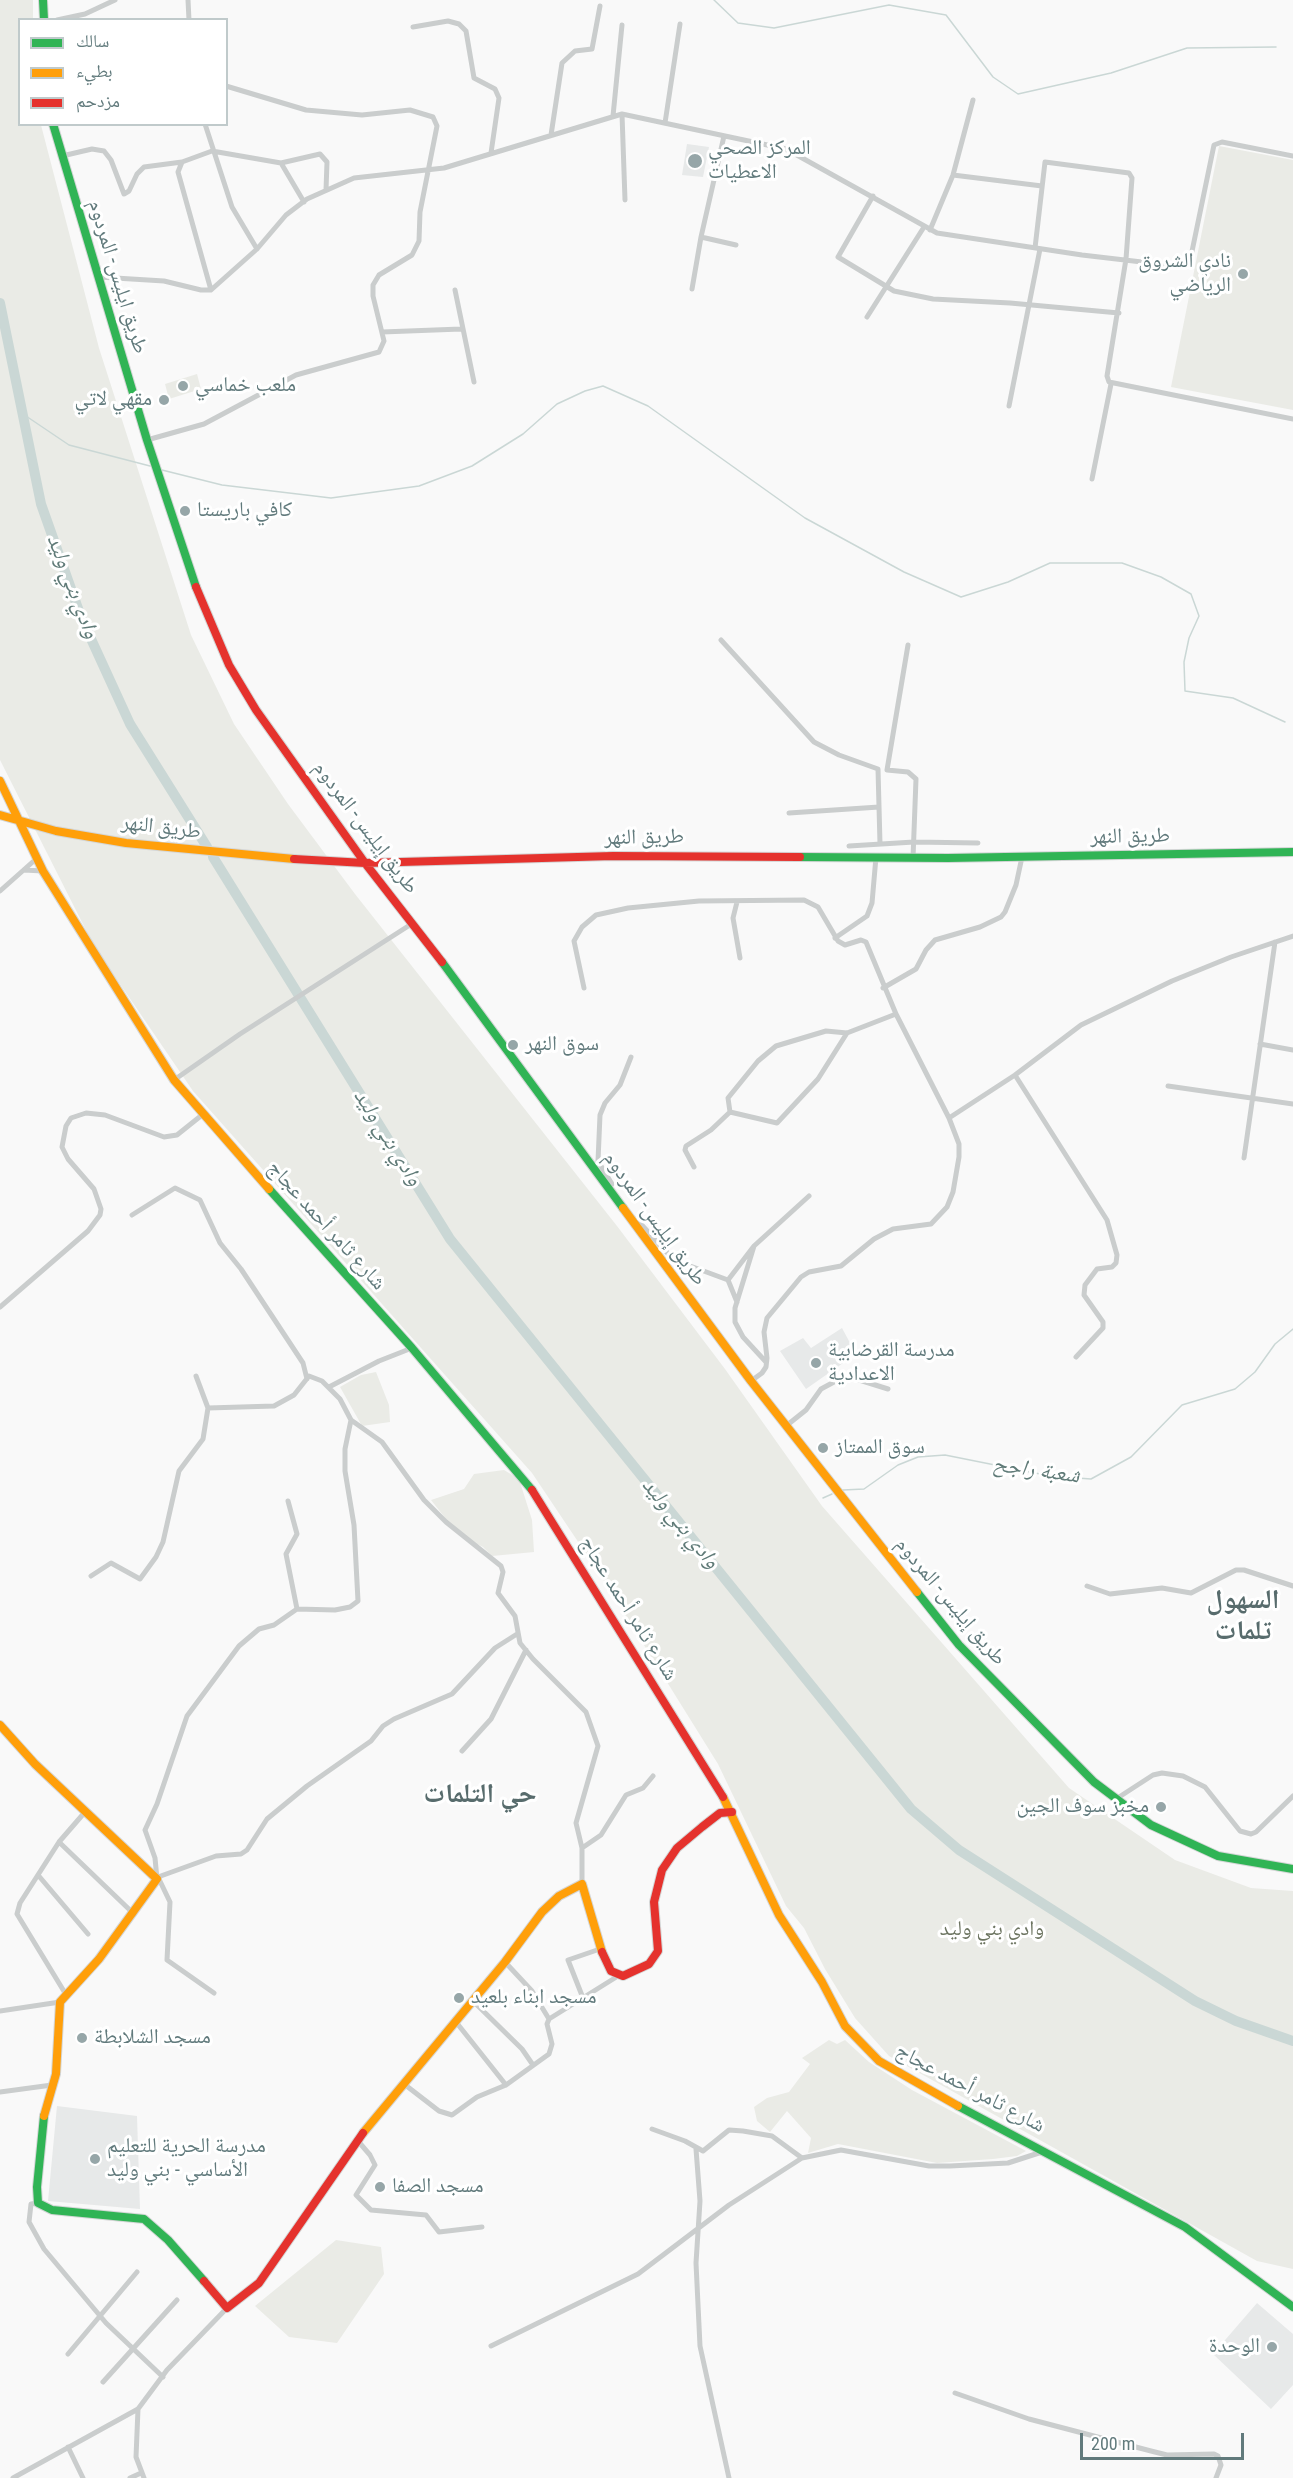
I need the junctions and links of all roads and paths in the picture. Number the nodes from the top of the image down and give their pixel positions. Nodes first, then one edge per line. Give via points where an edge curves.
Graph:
1 (43, 0) edge
2 (115, 0) edge
3 (188, 0) edge
4 (600, 6) dead end
5 (44, 18) edge
6 (68, 18) edge
7 (189, 18) edge
8 (680, 24) dead end
9 (622, 25) dead end
10 (413, 27) dead end
11 (228, 87) edge
12 (973, 99) dead end
13 (622, 114) junction
14 (614, 116) junction
15 (665, 123) junction
16 (54, 126) edge
17 (206, 126) edge
18 (551, 135) junction
19 (724, 136) junction
20 (212, 151) junction
21 (491, 153) junction
22 (61, 156) junction
23 (1293, 156) edge
24 (182, 162) junction
25 (281, 163) junction
26 (428, 171) junction
27 (953, 175) junction
28 (1042, 186) junction
29 (326, 190) junction
30 (873, 196) junction
31 (625, 200) dead end
32 (304, 202) junction
33 (927, 229) junction
34 (701, 237) junction
35 (736, 245) dead end
36 (1038, 248) junction
37 (256, 249) junction
38 (1126, 259) junction
39 (98, 276) junction
40 (886, 286) junction
41 (211, 290) junction
42 (455, 290) dead end
43 (692, 290) dead end
44 (1029, 304) junction
45 (1119, 314) junction
46 (867, 317) dead end
47 (461, 329) junction
48 (382, 332) junction
49 (474, 382) dead end
50 (1111, 384) junction
51 (1009, 406) dead end
52 (1293, 418) edge
53 (147, 440) junction
54 (1092, 479) dead end
55 (721, 640) dead end
56 (908, 645) dead end
57 (878, 769) junction
58 (887, 770) junction
59 (0, 781) edge
60 (879, 807) junction
61 (789, 813) dead end
62 (0, 815) edge
63 (16, 819) junction
64 (914, 842) junction
65 (978, 843) dead end
66 (880, 844) junction
67 (849, 846) dead end
68 (1293, 852) edge
69 (876, 857) junction
70 (1022, 857) junction
71 (913, 858) junction
72 (36, 859) junction
73 (366, 863) junction
74 (24, 870) junction
75 (43, 871) junction
76 (0, 891) edge
77 (737, 902) junction
78 (413, 923) junction
79 (1293, 936) edge
80 (835, 938) junction
81 (1275, 942) junction
82 (740, 958) dead end
83 (584, 988) dead end
84 (884, 988) junction
85 (896, 1014) junction
86 (847, 1033) junction
87 (1260, 1044) junction
88 (1293, 1050) edge
89 (631, 1057) dead end
90 (1015, 1075) junction
91 (174, 1080) junction
92 (1168, 1086) dead end
93 (1254, 1097) junction
94 (1293, 1104) edge
95 (730, 1112) junction
96 (202, 1115) junction
97 (949, 1118) junction
98 (1244, 1158) dead end
99 (694, 1167) dead end
100 (809, 1196) dead end
101 (628, 1212) junction
102 (132, 1215) dead end
103 (754, 1246) junction
104 (728, 1280) junction
105 (737, 1302) junction
106 (0, 1307) edge
107 (412, 1348) junction
108 (1076, 1357) dead end
109 (766, 1362) junction
110 (196, 1376) dead end
111 (308, 1380) junction
112 (751, 1381) junction
113 (329, 1387) junction
114 (888, 1389) dead end
115 (208, 1408) junction
116 (351, 1420) junction
117 (786, 1426) junction
118 (288, 1501) dead end
119 (91, 1576) dead end
120 (1087, 1586) dead end
121 (1293, 1586) edge
122 (297, 1609) junction
123 (517, 1634) junction
124 (526, 1650) junction
125 (0, 1725) edge
126 (462, 1751) dead end
127 (653, 1776) dead end
128 (1293, 1796) edge
129 (1114, 1800) junction
130 (85, 1812) junction
131 (732, 1812) junction
132 (59, 1842) junction
133 (582, 1848) junction
134 (1293, 1869) edge
135 (38, 1875) junction
136 (157, 1878) junction
137 (582, 1884) junction
138 (134, 1914) junction
139 (88, 1934) dead end
140 (600, 1949) junction
141 (505, 1962) junction
142 (618, 1976) junction
143 (214, 1993) dead end
144 (62, 1998) junction
145 (583, 1998) junction
146 (473, 2001) junction
147 (0, 2011) edge
148 (549, 2019) junction
149 (456, 2022) junction
150 (533, 2065) junction
151 (404, 2084) junction
152 (52, 2085) junction
153 (506, 2085) junction
154 (0, 2092) edge
155 (652, 2129) dead end
156 (358, 2141) junction
157 (696, 2149) junction
158 (1046, 2151) junction
159 (802, 2158) junction
160 (38, 2204) junction
161 (482, 2227) dead end
162 (699, 2230) junction
163 (137, 2272) dead end
164 (177, 2300) dead end
165 (1293, 2307) edge
166 (227, 2308) junction
167 (102, 2316) junction
168 (491, 2346) dead end
169 (132, 2350) junction
170 (68, 2354) dead end
171 (163, 2377) junction
172 (103, 2382) dead end
173 (955, 2393) dead end
174 (138, 2409) junction
175 (68, 2447) junction
176 (142, 2476) edge
177 (14, 2478) edge
178 (83, 2478) edge
179 (130, 2478) edge
180 (729, 2478) edge
181 (1216, 2478) edge

1 - 5 main road
2 - 6 street via 85,15
3 - 7 street
4 - 18 street via 592,49 575,51 562,63
8 - 15 street
9 - 14 street
10 - 21 street via 448,21 463,26 474,78 495,89 499,98
11 - 26 street via 306,110 362,115 410,111 428,115 437,126
12 - 27 street
13 - 14 street
13 - 15 street
13 - 31 street
14 - 18 street
15 - 19 street
16 - 22 main road, طريق ايليس- المردوم
17 - 20 street
18 - 21 street
19 - 30 street via 786,149
19 - 34 street
20 - 24 street
20 - 25 street
20 - 37 street via 232,207
21 - 26 street
22 - 24 street via 92,149 104,151 124,194 144,167
22 - 39 main road, طريق ايليس- المردوم
23 - 38 street via 1218,142 1214,145 1190,261 1176,266
24 - 41 street via 178,172
25 - 29 street via 323,156 327,162
25 - 32 street
26 - 29 street via 354,178
26 - 48 street via 417,250 379,275 373,285
27 - 28 street
27 - 33 street
28 - 36 street
28 - 38 street via 1044,162 1129,172 1132,178
29 - 32 street
30 - 33 street
30 - 40 street via 838,257
32 - 37 street via 286,215
33 - 36 street via 954,237
33 - 40 street
34 - 35 street
34 - 43 street
36 - 38 street
36 - 44 street
37 - 41 street
38 - 45 street
39 - 41 street via 164,280
39 - 53 main road, طريق ايليس- المردوم
40 - 44 street via 918,298
40 - 46 street
42 - 47 street
44 - 45 street
44 - 51 street
45 - 50 street via 1107,376
47 - 48 street
47 - 49 street
48 - 53 street via 384,345 379,352 296,375 204,424
50 - 52 street
50 - 54 street
53 - 73 main road, طريق إيليس- المردوم via 194,583 229,665 256,710
55 - 57 street via 814,742
56 - 58 street
57 - 58 street
57 - 60 street
58 - 64 street via 908,772 916,779
59 - 63 main road, شارع ثامر أحمد عجاج
60 - 61 street
60 - 66 street
62 - 63 main road, طريق النهر
63 - 72 main road, شارع ثامر أحمد عجاج
63 - 73 main road, طريق النهر via 56,831 126,843
64 - 65 street
64 - 66 street
64 - 71 street
66 - 67 street
68 - 70 main road, طريق النهر
69 - 71 main road, طريق النهر
69 - 73 main road, طريق النهر via 613,856
69 - 80 street via 867,916
70 - 71 main road, طريق النهر
70 - 84 street via 1016,885 1000,917 935,940 916,969
72 - 74 street
72 - 75 main road, شارع ثامر أحمد عجاج
73 - 78 main road, طريق إيليس- المردوم
74 - 75 street
74 - 76 street
75 - 91 main road, شارع ثامر أحمد عجاج
77 - 80 street via 809,901 818,907
77 - 82 street via 734,925
77 - 83 street via 699,901 596,915 574,941
78 - 91 street
78 - 101 main road, طريق إيليس- المردوم
79 - 81 street
80 - 84 street via 845,945 866,942
81 - 87 street
81 - 90 street via 1172,981 1081,1025
84 - 85 street
85 - 86 street
85 - 97 street
86 - 95 street via 826,1031 766,1052 728,1098
86 - 95 street via 818,1079 777,1123
87 - 88 street
87 - 93 street
89 - 101 street via 620,1084 603,1108 597,1155 599,1165
90 - 97 street
90 - 108 street via 1107,1220 1118,1255 1112,1267 1097,1269 1085,1285 1084,1295 1103,1324 1099,1334
91 - 96 main road, شارع ثامر أحمد عجاج
92 - 93 street
93 - 94 street
93 - 98 street
95 - 99 street via 686,1146
96 - 106 street via 177,1135 164,1137 105,1115 86,1113 71,1118 62,1147 94,1189 100,1215 88,1231
96 - 107 main road, شارع ثامر أحمد عجاج
97 - 109 street via 959,1144 959,1157 953,1192 941,1215 932,1224 893,1229 841,1266 801,1277 767,1318
100 - 103 street
101 - 104 street via 674,1260
101 - 112 main road, طريق إيليس- المردوم
102 - 111 street via 175,1188 200,1200 220,1243 303,1363
103 - 104 street
103 - 105 street
104 - 105 street
105 - 109 street via 735,1322
107 - 113 street
107 - 131 main road, شارع ثامر أحمد عجاج via 536,1495
109 - 112 street via 762,1373
110 - 115 street
111 - 113 street via 309,1376 316,1378
111 - 115 street via 294,1395 274,1406
112 - 117 main road, طريق إيليس- المردوم
113 - 116 street
114 - 117 street via 856,1379 834,1382 821,1389 806,1410
115 - 119 street via 203,1439 179,1471 156,1557 140,1579 111,1563
116 - 122 street via 345,1464 354,1525 358,1601 335,1610
116 - 123 street via 382,1443 421,1497 446,1522 501,1566 498,1593 515,1616
117 - 129 main road, طريق إيليس- المردوم via 959,1645
118 - 122 street via 297,1534 286,1554
120 - 121 street via 1110,1594 1162,1588 1191,1593 1236,1570 1244,1570
122 - 136 street via 248,1636 187,1716 145,1830
123 - 124 street
123 - 136 street via 495,1648 459,1690 394,1719 371,1741 307,1786 267,1819 247,1850 216,1856
124 - 126 street via 497,1710
124 - 133 street via 586,1712 595,1736 598,1753 576,1823
125 - 130 main road
127 - 133 street via 643,1788 626,1795 601,1834
128 - 129 street via 1251,1834 1240,1831 1205,1787 1183,1776 1153,1775
129 - 134 main road, طريق إيليس- المردوم via 1150,1825 1218,1856
130 - 132 street
130 - 136 main road
131 - 142 main road via 720,1813 676,1848 656,1888 658,1951 650,1964
131 - 158 main road, شارع ثامر أحمد عجاج via 779,1915 845,2026 879,2061
132 - 135 street
132 - 138 street
133 - 137 street
135 - 139 street
135 - 144 street via 17,1914
136 - 138 main road
136 - 143 street via 170,1902 167,1960
137 - 140 main road
137 - 141 main road via 559,1896 542,1912
138 - 144 main road
140 - 142 main road via 611,1971
140 - 145 street via 568,1960
141 - 146 main road
141 - 148 street via 532,1990
142 - 145 street
144 - 147 street
144 - 152 main road
145 - 148 street
146 - 149 main road
146 - 150 street
148 - 150 street via 551,2049
149 - 151 main road
149 - 153 street
150 - 153 street
151 - 153 street via 448,2115
151 - 156 main road
152 - 154 street
152 - 160 main road via 41,2144
155 - 157 street
156 - 161 street via 375,2165 356,2195 371,2210 426,2216 439,2232
156 - 166 main road via 259,2283
157 - 159 street via 706,2150 734,2129 772,2136
157 - 162 street
158 - 159 street via 1008,2163 950,2166 928,2166 841,2150
158 - 165 main road, شارع ثامر أحمد عجاج via 1185,2227
159 - 162 street via 729,2205
160 - 166 main road via 52,2210 144,2219 168,2240
160 - 167 street via 31,2204 31,2228 44,2249
162 - 168 street via 638,2274
162 - 180 street via 696,2263 700,2346
163 - 167 street
164 - 169 street
166 - 171 street
167 - 169 street
167 - 170 street
169 - 171 street
169 - 172 street
171 - 174 street
173 - 181 street via 1029,2419 1167,2455 1214,2454 1221,2465
174 - 175 street
174 - 176 street via 135,2451
175 - 177 street
175 - 178 street
176 - 179 street

